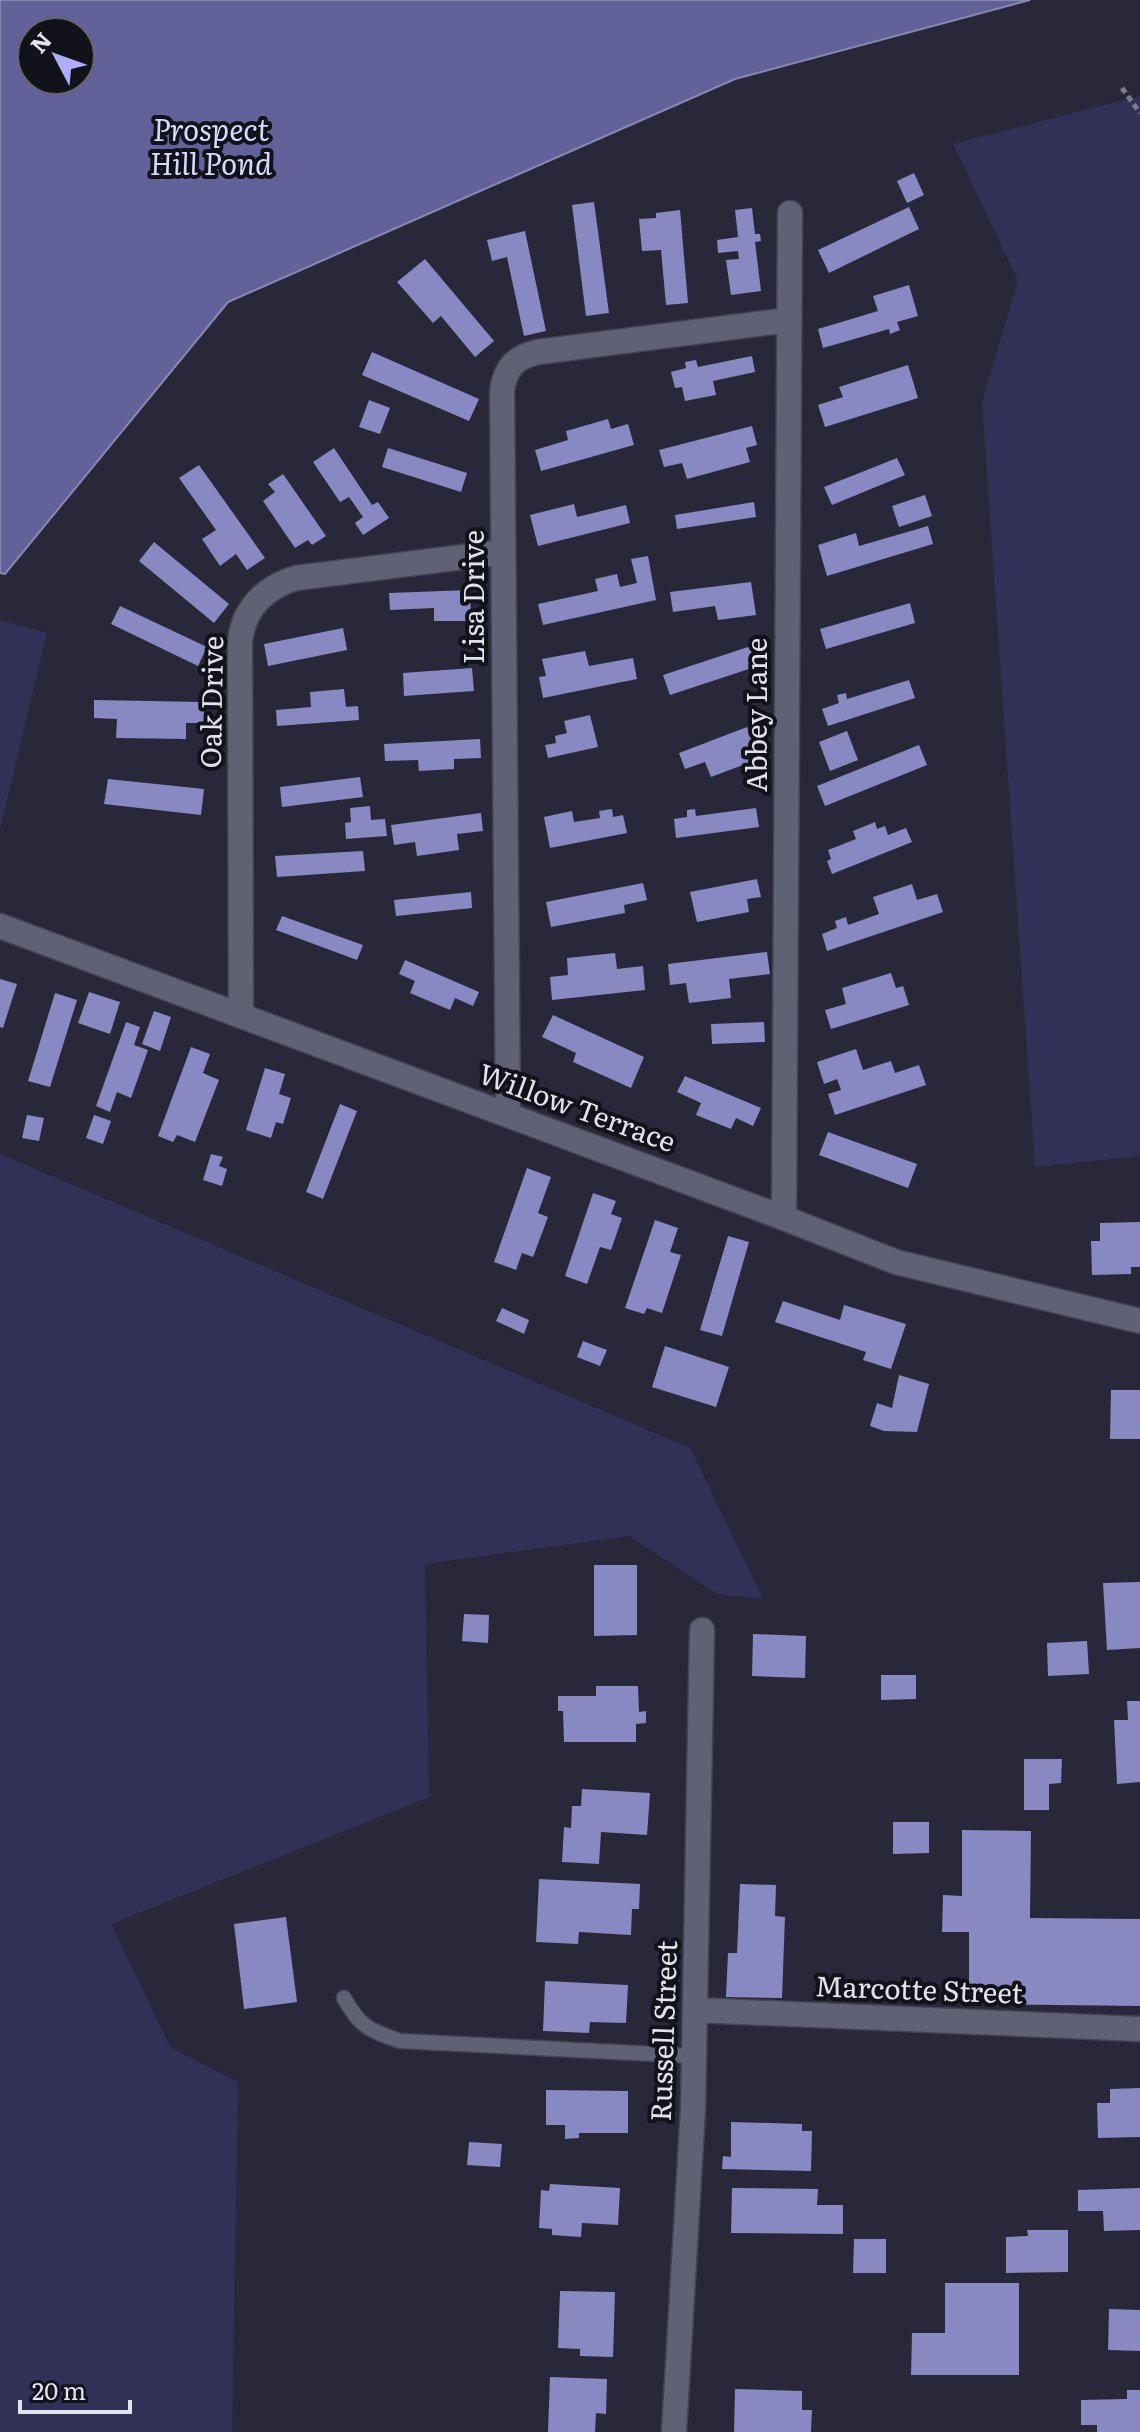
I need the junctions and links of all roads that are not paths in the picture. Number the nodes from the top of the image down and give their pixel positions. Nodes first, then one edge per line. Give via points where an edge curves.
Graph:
1 (790, 213) dead end
2 (789, 320) junction
3 (503, 552) junction
4 (0, 926) edge
5 (241, 1016) junction
6 (508, 1115) junction
7 (784, 1218) junction
8 (1140, 1321) edge
9 (702, 1630) dead end
10 (344, 1998) dead end
11 (695, 2010) junction
12 (1140, 2029) edge
13 (694, 2056) junction
14 (674, 2432) edge

1 - 2 street, Abbey Lane
2 - 3 street, Lisa Drive via 538,352 515,360 502,390
2 - 7 street, Abbey Lane
3 - 5 street, Oak Drive via 296,578 265,593 250,610 240,642
3 - 6 street, Lisa Drive
4 - 5 street, Willow Terrace
5 - 6 street, Willow Terrace
6 - 7 street, Willow Terrace
7 - 8 street, Willow Terrace via 896,1262
9 - 11 street, Russell Street
10 - 13 lane via 356,2020 400,2041
11 - 12 street, Marcotte Street
11 - 13 street, Russell Street
13 - 14 street, Russell Street

